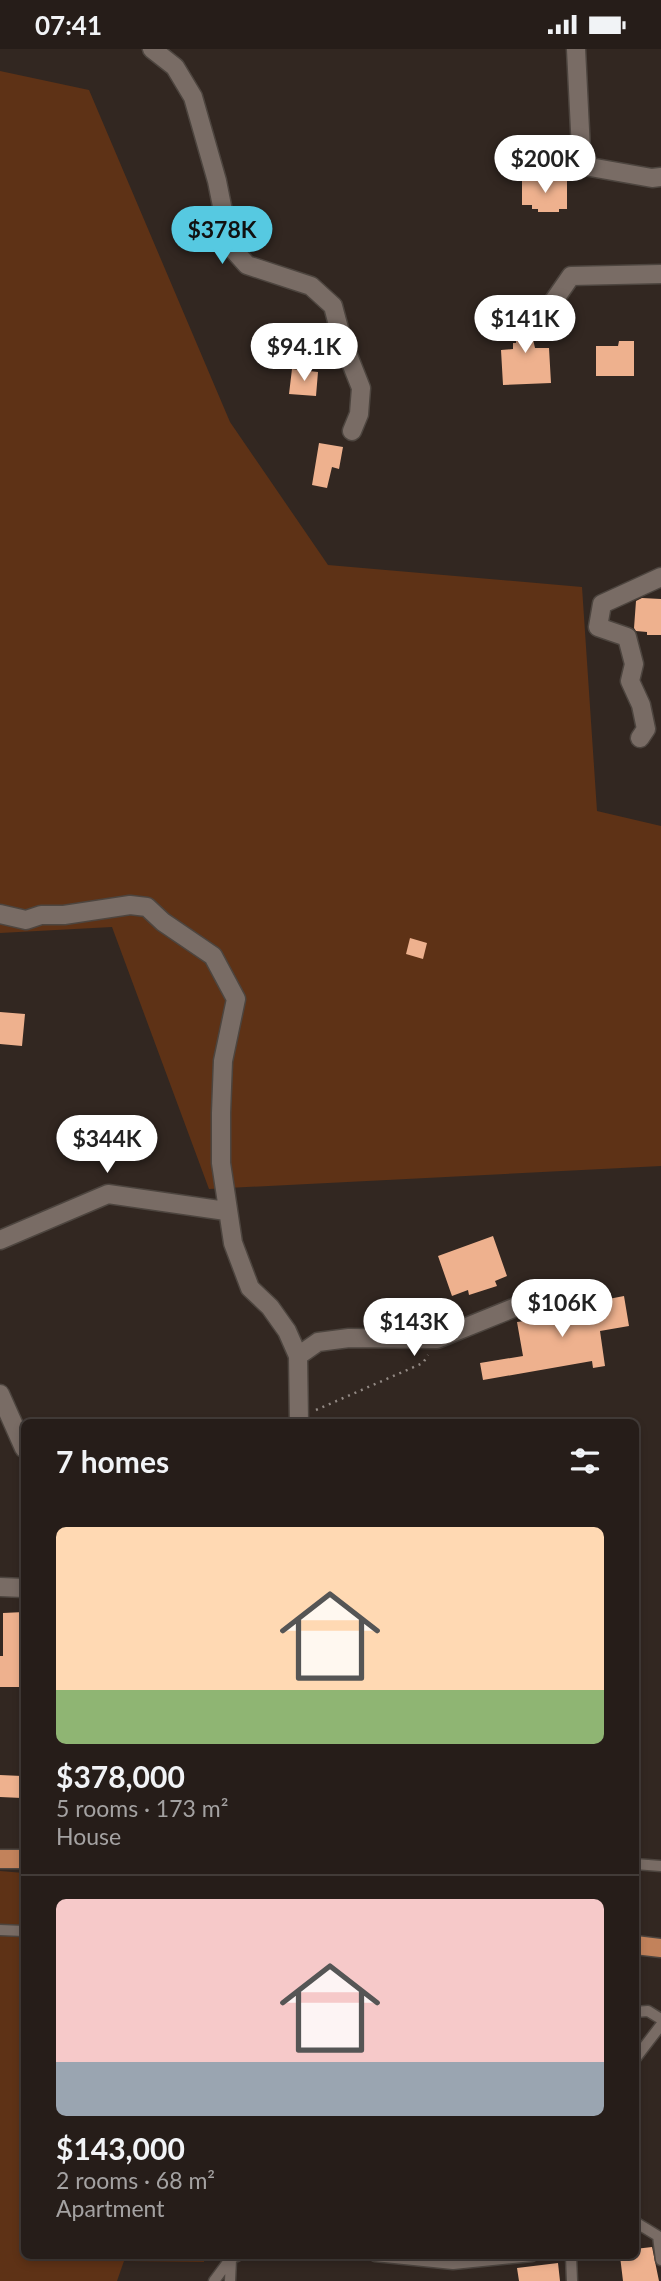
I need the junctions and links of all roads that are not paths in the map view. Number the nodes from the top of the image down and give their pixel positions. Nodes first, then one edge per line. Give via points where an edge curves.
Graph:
1 (152, 49) edge
2 (576, 49) edge
3 (661, 177) edge
4 (661, 274) edge
5 (536, 328) dead end
6 (352, 431) dead end
7 (661, 577) edge
8 (640, 738) dead end
9 (0, 914) edge
10 (226, 1211) junction
11 (0, 1240) edge
12 (558, 1290) dead end
13 (298, 1356) junction
14 (0, 1394) edge
15 (299, 1419) edge
16 (21, 1441) edge
17 (0, 1587) edge
18 (21, 1588) edge
19 (0, 1859) edge
20 (21, 1859) edge
21 (639, 1864) edge
22 (661, 1866) edge
23 (0, 1930) edge
24 (21, 1931) edge
25 (639, 1945) edge
26 (661, 1948) edge
27 (639, 2012) edge
28 (661, 2019) edge
29 (661, 2025) edge
30 (639, 2054) edge
31 (639, 2224) edge
32 (231, 2259) edge
33 (233, 2259) edge
34 (404, 2259) edge
35 (502, 2259) edge
36 (571, 2259) edge
37 (661, 2260) edge
38 (214, 2281) edge
39 (230, 2281) edge
40 (572, 2281) edge

1 - 6 street via 175,67 193,97 230,246 247,265 311,286 333,306 361,388
2 - 3 street via 581,150 590,167
4 - 5 street via 571,276
7 - 8 street via 602,604 598,627 627,637 634,664 631,681 646,729
9 - 10 street via 26,920 130,905 148,907 214,956 236,999 223,1061 221,1163
10 - 11 street via 108,1194
10 - 13 street via 250,1288 275,1315
12 - 13 street via 436,1339 349,1338 317,1342
13 - 15 street
14 - 16 street
17 - 18 street
19 - 20 main road
21 - 22 lane
23 - 24 lane
25 - 26 main road
27 - 28 lane
29 - 30 lane
31 - 37 lane via 658,2236
32 - 38 lane
33 - 39 lane
34 - 35 lane via 453,2264
36 - 40 lane

